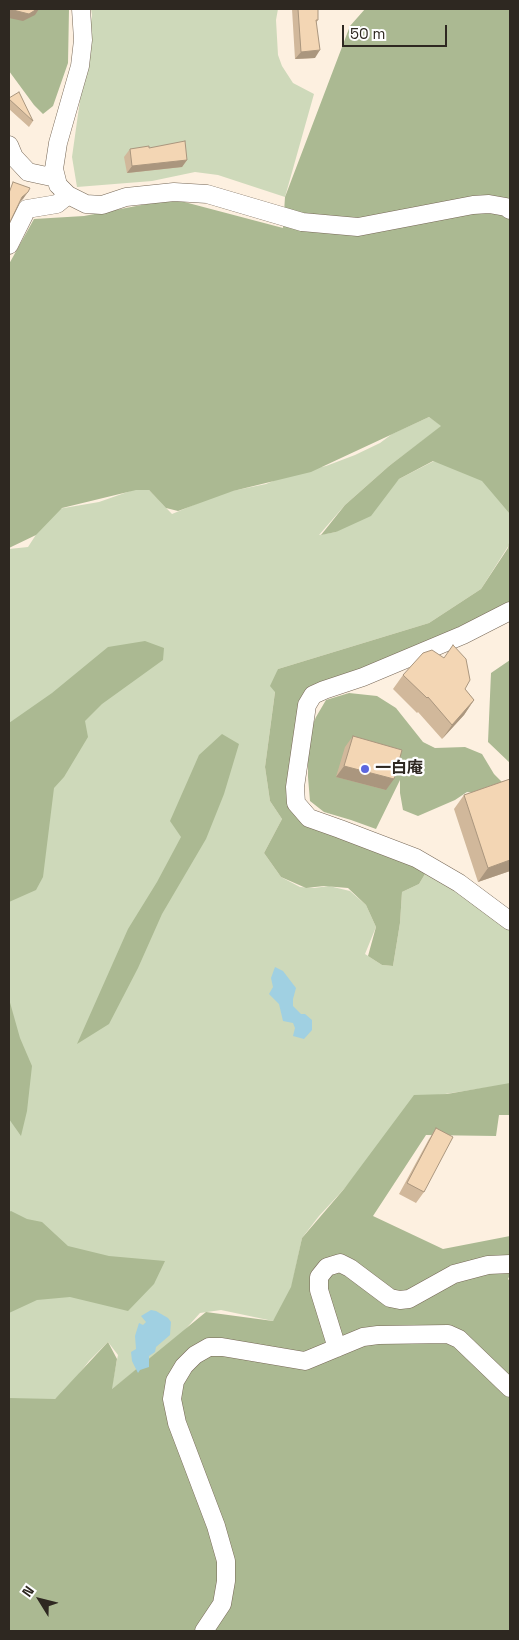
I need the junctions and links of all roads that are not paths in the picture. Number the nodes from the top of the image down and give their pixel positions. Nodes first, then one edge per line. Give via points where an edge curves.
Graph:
1 (82, 9) edge
2 (9, 145) edge
3 (56, 178) junction
4 (68, 195) junction
5 (510, 210) edge
6 (9, 245) edge
7 (510, 610) edge
8 (510, 920) edge
9 (510, 1265) edge
10 (337, 1348) junction
11 (510, 1388) edge
12 (204, 1631) edge

1 - 3 street via 80,66 58,143 54,169
2 - 3 street via 14,157 28,172
3 - 4 street
4 - 5 street via 86,204 102,204 126,197 174,192 206,194 302,222 358,227 473,205 489,204
4 - 6 street via 57,204 27,209
7 - 8 street via 463,635 363,678 313,695 307,705 295,787 296,803 309,818 416,858 459,883
9 - 10 street via 488,1265 454,1274 409,1299 400,1300 390,1298 361,1274 340,1263 327,1267 319,1276 319,1290
10 - 11 street via 363,1337 378,1335 448,1334 459,1339
10 - 12 street via 305,1361 222,1347 209,1348 195,1355 175,1381 172,1398 177,1423 226,1561 222,1604

